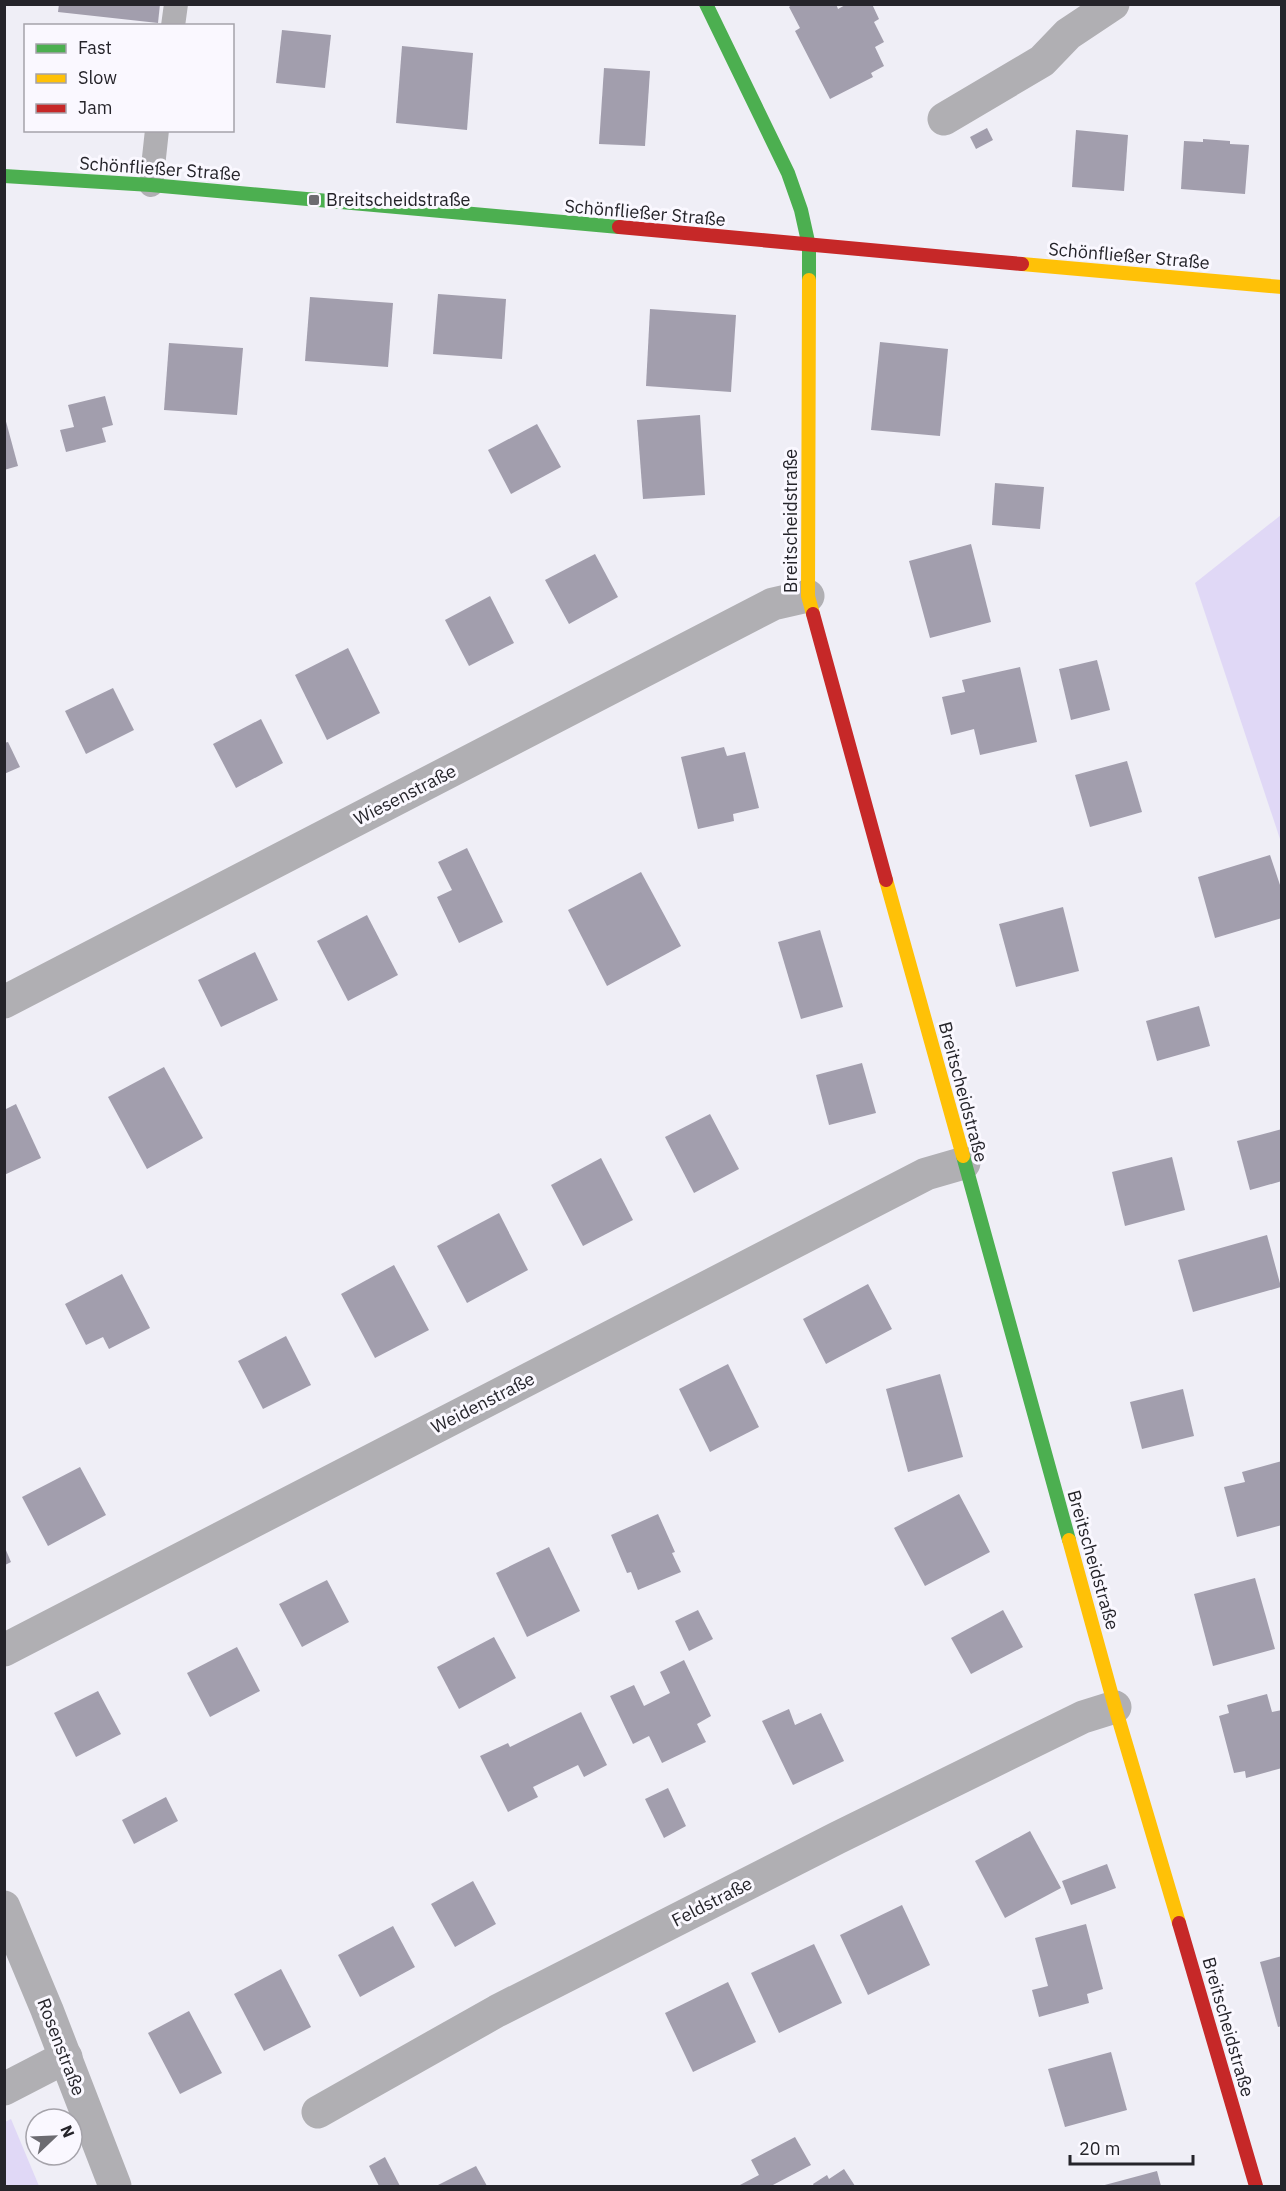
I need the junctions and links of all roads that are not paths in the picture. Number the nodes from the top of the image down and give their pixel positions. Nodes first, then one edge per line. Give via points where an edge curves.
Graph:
1 (176, 4) edge
2 (706, 4) edge
3 (1113, 4) edge
4 (172, 24) edge
5 (944, 119) dead end
6 (158, 132) edge
7 (4, 176) edge
8 (151, 185) junction
9 (809, 246) junction
10 (1281, 287) edge
11 (808, 596) junction
12 (4, 1002) edge
13 (964, 1163) junction
14 (4, 1650) edge
15 (1115, 1707) junction
16 (4, 1908) edge
17 (66, 2057) junction
18 (4, 2088) edge
19 (318, 2112) dead end
20 (115, 2187) edge
21 (1256, 2187) edge

1 - 4 lane
2 - 9 street, Breitscheidstraße via 788,173
3 - 5 street via 1068,34 1042,61
6 - 8 lane
7 - 8 street, Schönfließer Straße
8 - 9 street, Schönfließer Straße
9 - 10 street, Schönfließer Straße
9 - 11 street, Breitscheidstraße
11 - 12 street, Wiesenstraße via 773,604
11 - 13 street, Breitscheidstraße
13 - 14 street, Weidenstraße via 916,1179
13 - 15 street, Breitscheidstraße
15 - 19 street, Feldstraße via 1083,1717 497,2011
15 - 21 street, Breitscheidstraße
16 - 17 street, Rosenstraße
17 - 18 street
17 - 20 street, Rosenstraße

